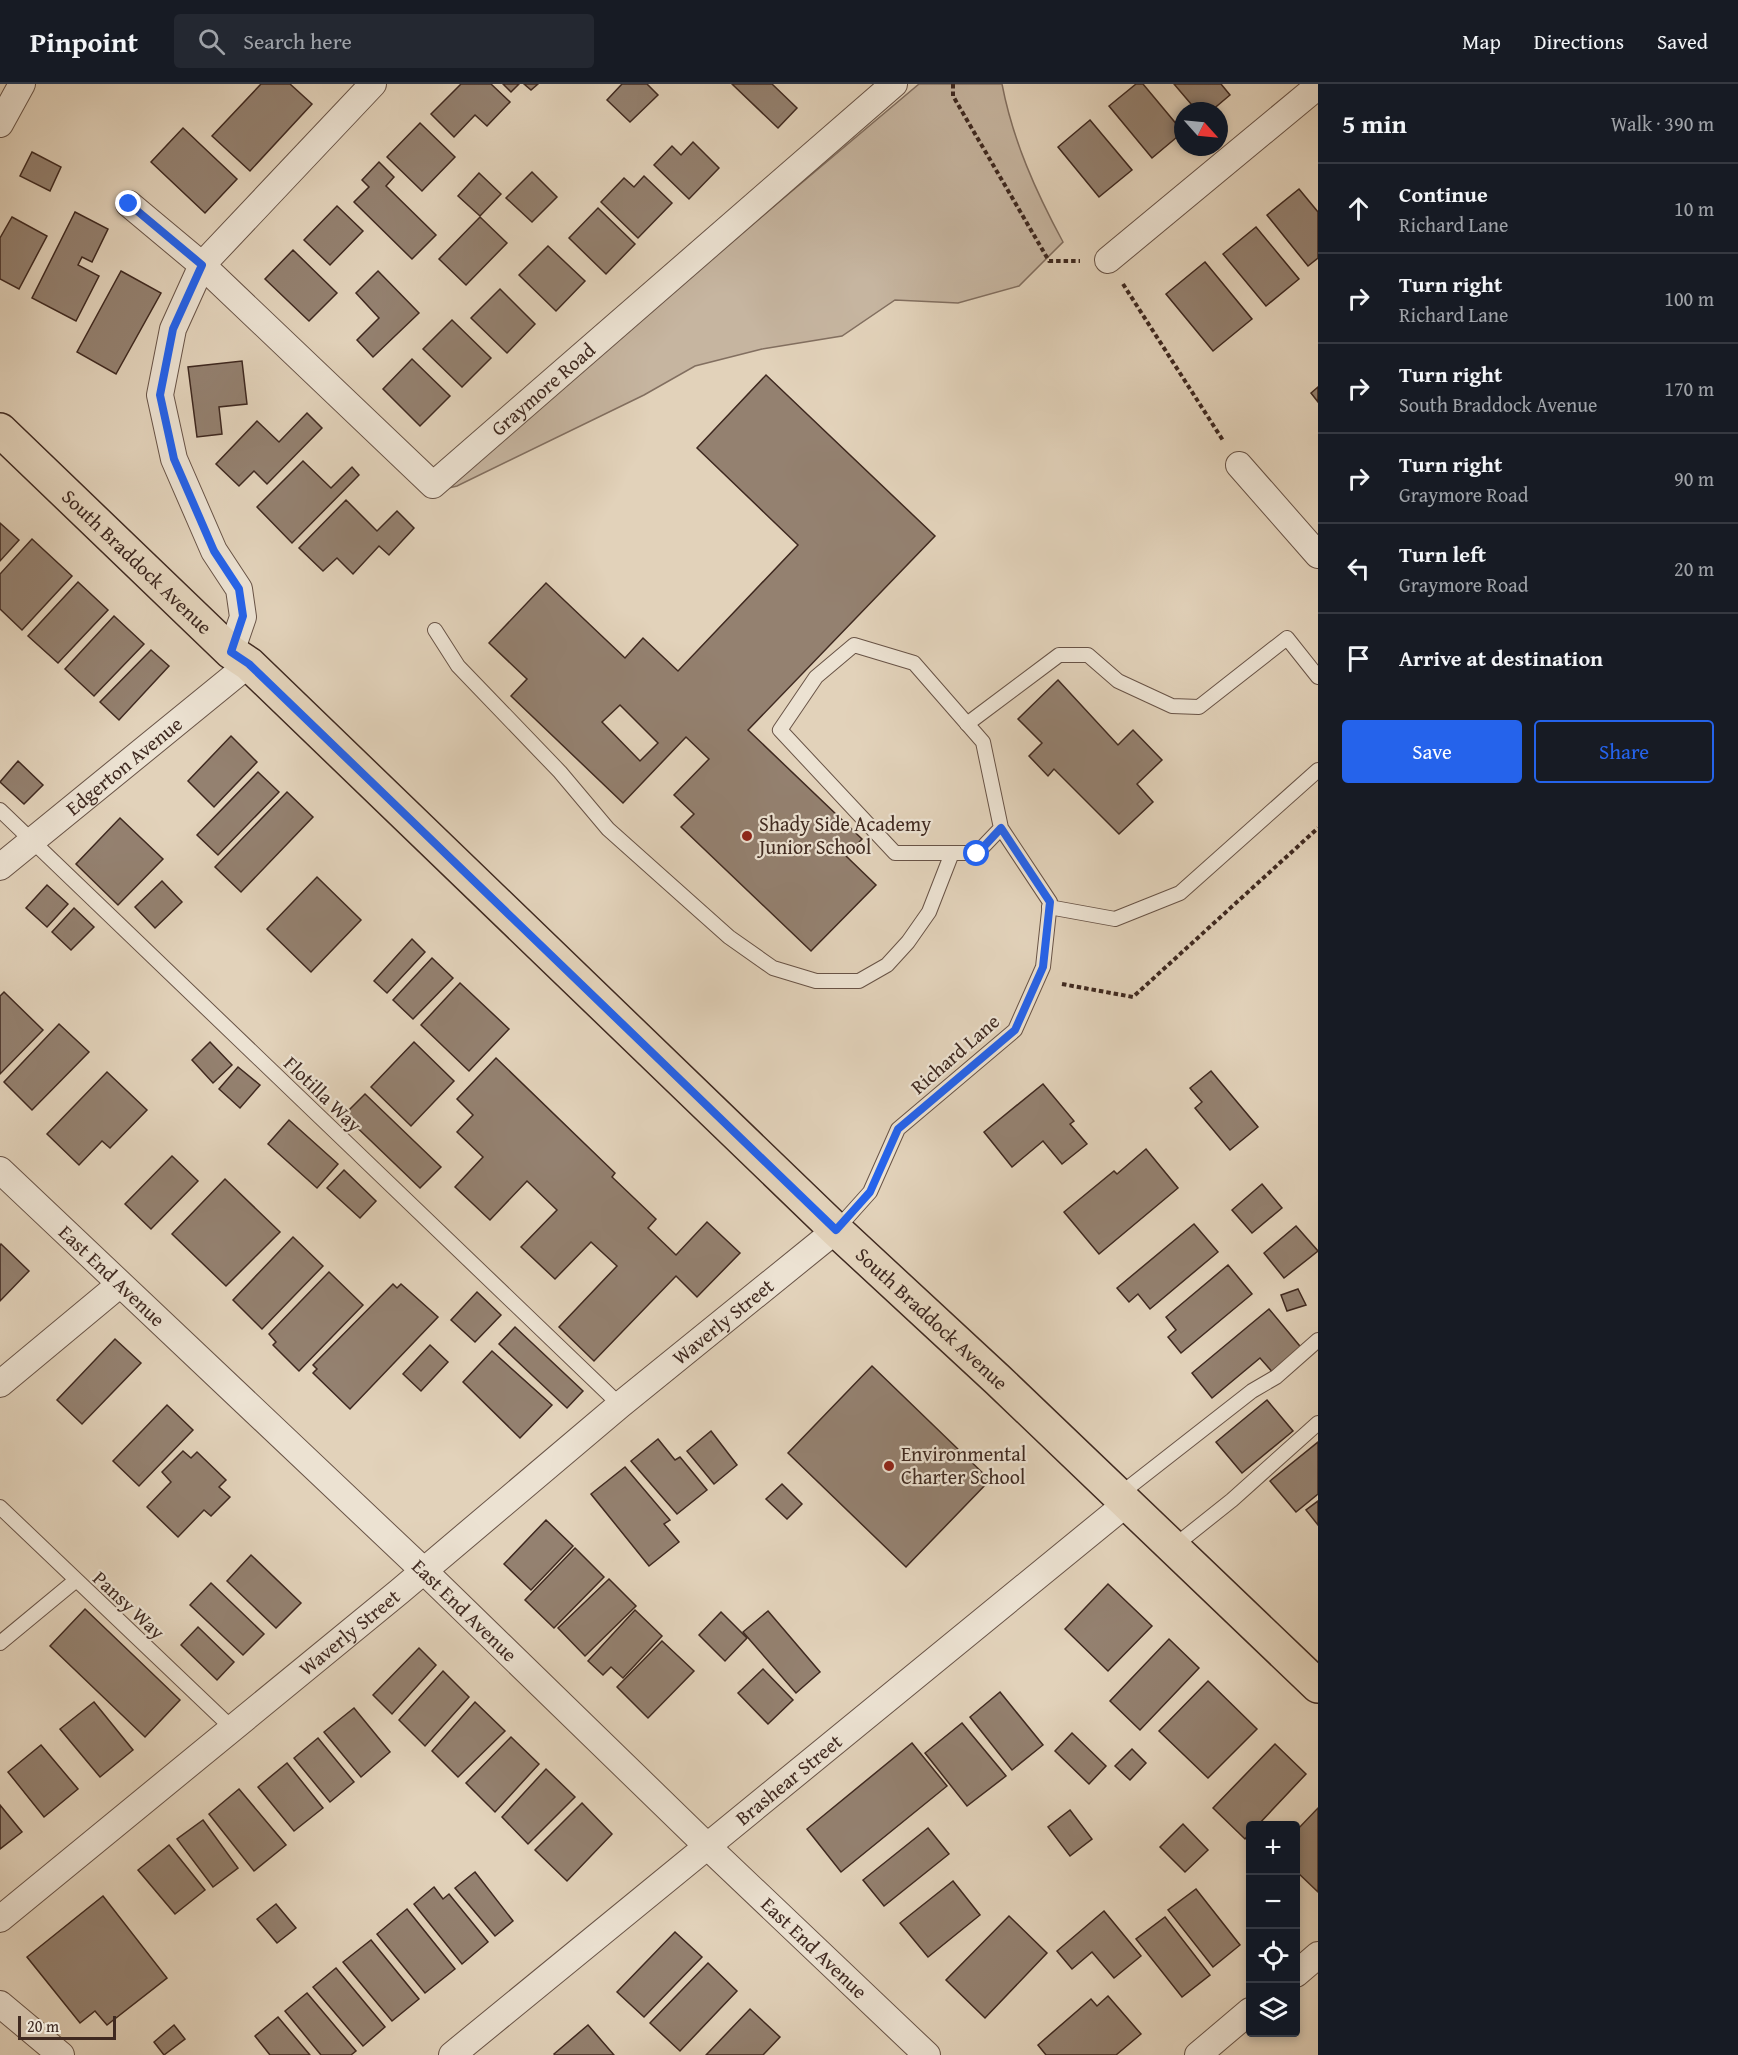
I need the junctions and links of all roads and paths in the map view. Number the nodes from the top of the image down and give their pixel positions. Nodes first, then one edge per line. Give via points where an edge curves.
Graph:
1 (22, 84) edge
2 (373, 84) edge
3 (894, 84) edge
4 (953, 84) edge
5 (1318, 86) edge
6 (0, 124) edge
7 (129, 204) dead end
8 (1108, 260) junction
9 (202, 265) junction
10 (0, 430) edge
11 (1239, 465) joint
12 (1318, 555) edge
13 (435, 630) dead end
14 (240, 658) junction
15 (1318, 676) edge
16 (967, 724) junction
17 (1318, 770) edge
18 (0, 810) edge
19 (1001, 828) junction
20 (1318, 828) edge
21 (32, 840) junction
22 (952, 853) junction
23 (0, 867) edge
24 (1049, 907) junction
25 (1038, 979) junction
26 (0, 1170) edge
27 (836, 1230) junction
28 (119, 1285) junction
29 (1318, 1340) edge
30 (0, 1384) edge
31 (620, 1405) junction
32 (1318, 1422) edge
33 (1123, 1499) junction
34 (0, 1507) edge
35 (1173, 1547) junction
36 (424, 1571) junction
37 (75, 1581) junction
38 (0, 1643) edge
39 (1318, 1686) edge
40 (232, 1729) junction
41 (708, 1847) junction
42 (0, 1919) edge
43 (1318, 1955) edge
44 (1300, 1971) edge
45 (0, 2004) edge
46 (1246, 2015) edge
47 (61, 2055) edge
48 (452, 2055) edge
49 (927, 2055) edge
50 (1198, 2055) edge

1 - 6 street
2 - 9 street
3 - 9 street, Graymore Road via 433,486
4 - 8 path via 953,96 1049,261
5 - 8 street
7 - 9 street, Graymore Road
8 - 11 path
9 - 14 street via 173,329 160,395 174,459 214,551 239,589 243,616
10 - 14 main road, South Braddock Avenue
11 - 12 street
13 - 22 lane via 458,666 560,772 608,829 729,937 773,968 816,981 859,981 887,965 929,912
14 - 21 street, Edgerton Avenue
14 - 27 main road, South Braddock Avenue
15 - 16 lane via 1287,638 1199,707 1172,706 1118,681 1088,655 1059,655
16 - 19 lane via 983,742
16 - 22 lane via 914,663 854,645 816,677 780,730 895,853
17 - 24 lane via 1180,893 1115,920
18 - 21 lane, Flotilla Way
19 - 22 lane via 977,854
19 - 24 lane via 1050,902
20 - 25 path via 1133,997
21 - 23 street, Edgerton Avenue
21 - 31 lane, Flotilla Way
24 - 25 lane, Richard Lane via 1043,967
25 - 27 lane, Richard Lane via 1015,1030 898,1129 870,1192
26 - 28 street, East End Avenue
27 - 31 street, Waverly Street
27 - 33 main road, South Braddock Avenue
28 - 30 street
28 - 36 street, East End Avenue
29 - 33 lane
31 - 36 street, Waverly Street
32 - 35 lane
33 - 35 main road, South Braddock Avenue
33 - 41 street, Brashear Street
34 - 37 lane, Pansy Way
35 - 39 main road, South Braddock Avenue
36 - 40 street, Waverly Street
36 - 41 street, East End Avenue
37 - 38 lane
37 - 40 lane, Pansy Way
40 - 42 street, Waverly Street
41 - 48 street, Brashear Street
41 - 49 street, East End Avenue
43 - 44 street
45 - 47 street
46 - 50 street

